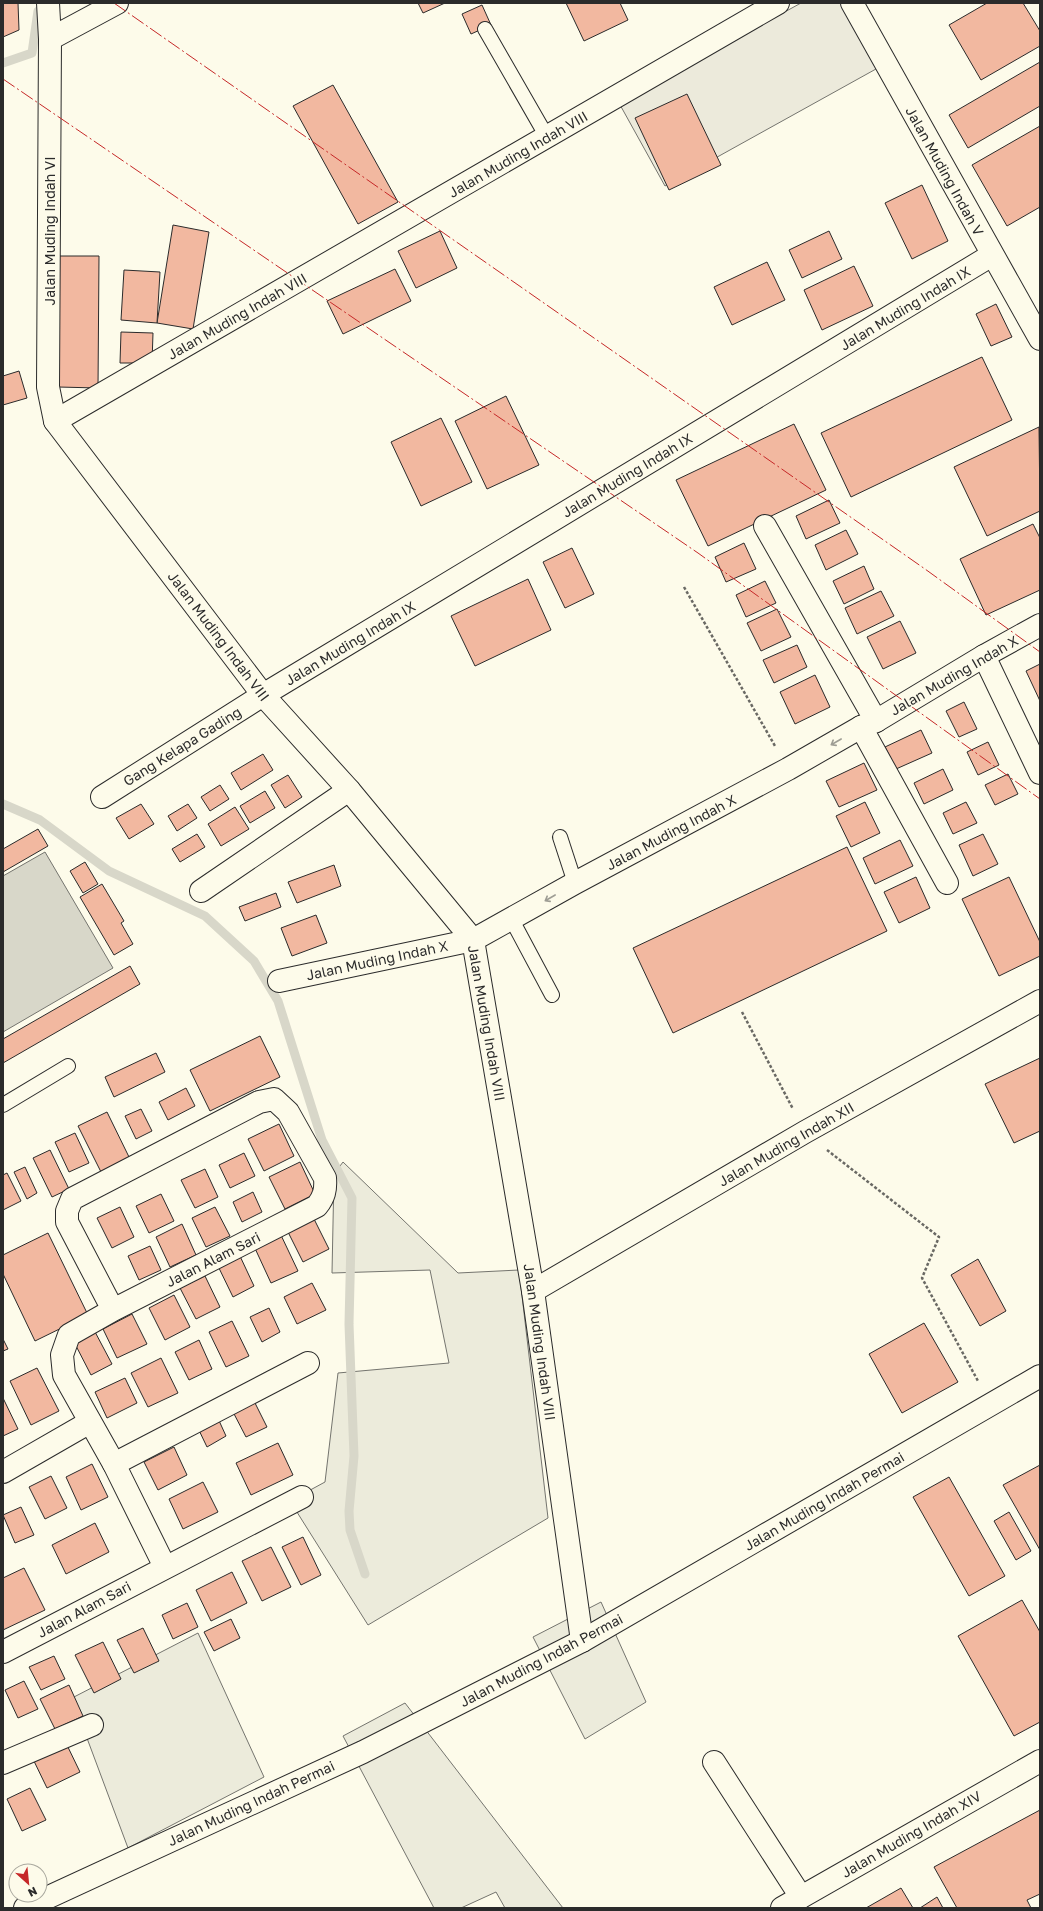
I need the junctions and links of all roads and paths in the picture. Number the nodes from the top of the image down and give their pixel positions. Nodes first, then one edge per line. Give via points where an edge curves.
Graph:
1 (48, 3) edge
2 (117, 3) edge
3 (778, 3) edge
4 (852, 3) edge
5 (485, 29) dead end
6 (50, 39) junction
7 (547, 137) junction
8 (992, 255) junction
9 (1040, 339) edge
10 (55, 421) junction
11 (765, 526) dead end
12 (684, 587) dead end
13 (1040, 626) edge
14 (984, 656) junction
15 (263, 696) junction
16 (869, 724) junction
17 (788, 769) junction
18 (1040, 773) edge
19 (348, 790) junction
20 (102, 796) dead end
21 (560, 837) dead end
22 (576, 883) junction
23 (947, 883) dead end
24 (200, 891) dead end
25 (512, 920) junction
26 (473, 940) junction
27 (279, 981) dead end
28 (552, 995) dead end
29 (1040, 1001) edge
30 (742, 1012) dead end
31 (68, 1066) dead end
32 (3, 1105) edge
33 (805, 1132) junction
34 (533, 1291) junction
35 (113, 1310) junction
36 (308, 1364) dead end
37 (1040, 1376) edge
38 (990, 1404) junction
39 (90, 1422) junction
40 (114, 1464) junction
41 (3, 1472) edge
42 (302, 1497) dead end
43 (165, 1567) junction
44 (582, 1641) junction
45 (3, 1652) edge
46 (92, 1725) dead end
47 (1040, 1760) edge
48 (714, 1762) dead end
49 (3, 1763) edge
50 (801, 1897) junction
51 (24, 1908) edge
52 (782, 1908) edge

1 - 6 street, Jalan Muding Indah VI
2 - 6 street
3 - 7 street, Jalan Muding Indah VIII
4 - 8 street, Jalan Muding Indah V
5 - 7 lane
6 - 10 street, Jalan Muding Indah VI via 48,387
7 - 10 street, Jalan Muding Indah VIII
8 - 9 street, Jalan Muding Indah V
8 - 15 street, Jalan Muding Indah IX
10 - 15 street, Jalan Muding Indah VIII
11 - 16 street
12 - 17 path
13 - 14 street, Jalan Muding Indah X
14 - 16 street, Jalan Muding Indah X
14 - 18 street
15 - 19 street, Jalan Muding Indah VIII
15 - 20 street, Gang Kelapa Gading
16 -> 17 street, Jalan Muding Indah X
16 - 23 street
17 - 22 street, Jalan Muding Indah X
19 - 24 street
19 - 26 street, Jalan Muding Indah VIII
21 - 22 lane
22 -> 25 street, Jalan Muding Indah X
25 - 26 street, Jalan Muding Indah X
25 - 28 lane
26 - 27 street, Jalan Muding Indah X
26 - 34 street, Jalan Muding Indah VIII
29 - 33 street, Jalan Muding Indah XII
30 - 33 path
31 - 32 lane
33 - 34 street, Jalan Muding Indah XII
33 - 38 path via 939,1237 922,1278
34 - 44 street, Jalan Muding Indah VIII
35 - 35 street, Jalan Alam Sari via 67,1222 67,1211 72,1199 259,1102 274,1099 288,1112 325,1178 326,1189 317,1206
35 - 39 street, Jalan Alam Sari via 69,1335 64,1347 64,1375
36 - 40 street
37 - 38 street, Jalan Muding Indah Permai
38 - 44 street, Jalan Muding Indah Permai
39 - 40 street, Jalan Alam Sari
39 - 41 street
40 - 43 street, Jalan Alam Sari
42 - 43 street, Jalan Alam Sari
43 - 45 street, Jalan Alam Sari
44 - 51 street, Jalan Muding Indah Permai via 363,1752
46 - 49 street
47 - 50 street, Jalan Muding Indah XIV
48 - 50 street
50 - 52 street, Jalan Muding Indah XIV

